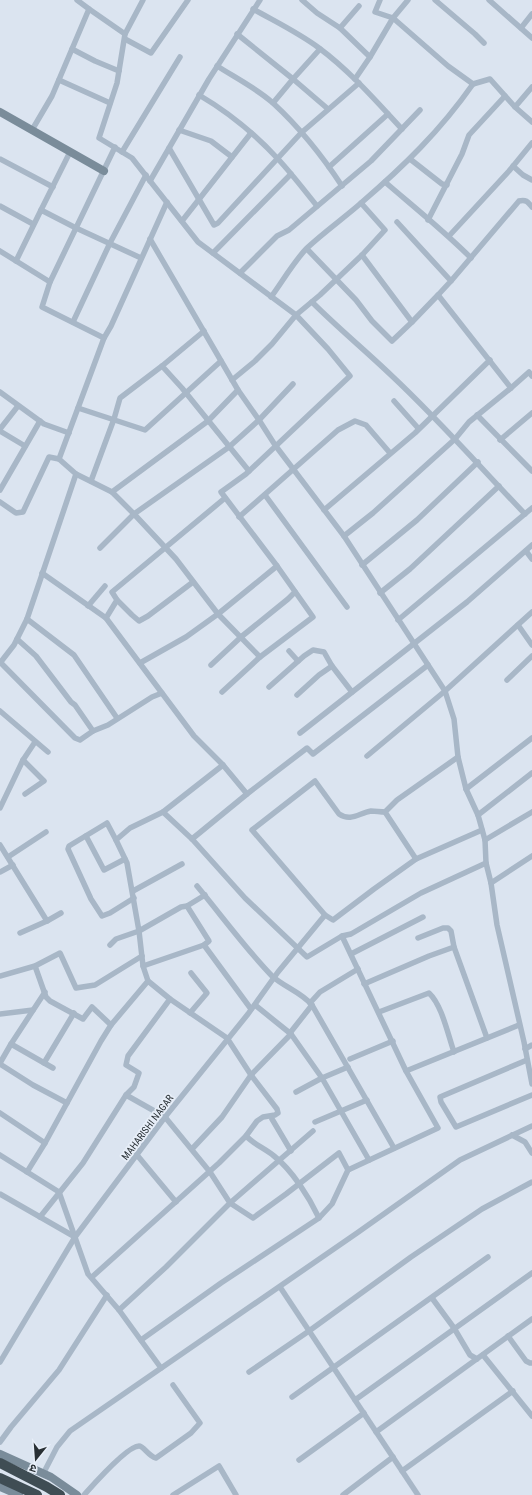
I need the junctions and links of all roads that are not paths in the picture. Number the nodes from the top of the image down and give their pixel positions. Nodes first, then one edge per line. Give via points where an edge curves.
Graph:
1 (77, 0) edge
2 (143, 0) edge
3 (188, 0) edge
4 (260, 0) edge
5 (302, 0) edge
6 (380, 0) edge
7 (408, 0) edge
8 (435, 0) edge
9 (489, 0) edge
10 (499, 0) edge
11 (495, 5) junction
12 (359, 6) dead end
13 (89, 9) junction
14 (253, 9) junction
15 (532, 14) edge
16 (393, 18) junction
17 (340, 28) junction
18 (521, 28) junction
19 (237, 34) junction
20 (125, 36) junction
21 (532, 38) edge
22 (484, 43) dead end
23 (320, 48) junction
24 (72, 49) junction
25 (180, 56) dead end
26 (370, 57) junction
27 (217, 66) junction
28 (119, 71) junction
29 (293, 78) junction
30 (59, 80) junction
31 (357, 81) junction
32 (473, 84) junction
33 (532, 87) edge
34 (200, 95) junction
35 (505, 96) junction
36 (110, 103) junction
37 (273, 103) junction
38 (515, 107) junction
39 (328, 109) junction
40 (420, 110) dead end
41 (0, 112) edge
42 (388, 114) junction
43 (532, 122) edge
44 (402, 129) junction
45 (32, 130) junction
46 (179, 130) junction
47 (251, 133) junction
48 (301, 133) junction
49 (532, 143) edge
50 (115, 147) junction
51 (169, 148) junction
52 (70, 152) junction
53 (122, 152) junction
54 (232, 157) junction
55 (278, 158) junction
56 (0, 159) edge
57 (410, 159) junction
58 (329, 166) junction
59 (513, 166) junction
60 (104, 171) junction
61 (291, 174) junction
62 (146, 175) junction
63 (532, 180) edge
64 (150, 181) junction
65 (385, 182) junction
66 (447, 185) junction
67 (342, 186) junction
68 (53, 187) junction
69 (198, 200) junction
70 (167, 202) junction
71 (361, 203) junction
72 (0, 206) edge
73 (317, 206) junction
74 (532, 207) edge
75 (41, 210) junction
76 (428, 220) junction
77 (182, 221) junction
78 (397, 222) dead end
79 (34, 224) junction
80 (76, 228) junction
81 (449, 236) junction
82 (150, 239) junction
83 (110, 243) junction
84 (307, 249) junction
85 (0, 251) edge
86 (213, 253) junction
87 (362, 255) junction
88 (141, 258) junction
89 (471, 258) junction
90 (16, 261) junction
91 (240, 273) junction
92 (336, 280) junction
93 (50, 282) junction
94 (451, 282) junction
95 (438, 295) junction
96 (271, 296) junction
97 (312, 302) junction
98 (296, 315) junction
99 (73, 322) junction
100 (412, 322) junction
101 (204, 331) junction
102 (104, 338) junction
103 (490, 360) junction
104 (221, 361) junction
105 (162, 366) junction
106 (532, 376) edge
107 (232, 380) junction
108 (293, 384) dead end
109 (511, 388) junction
110 (238, 390) junction
111 (0, 392) edge
112 (186, 393) junction
113 (394, 400) dead end
114 (18, 406) junction
115 (78, 408) junction
116 (532, 413) edge
117 (477, 415) junction
118 (433, 416) junction
119 (114, 419) junction
120 (259, 420) junction
121 (40, 421) junction
122 (208, 421) junction
123 (418, 428) junction
124 (0, 430) edge
125 (69, 433) junction
126 (455, 438) junction
127 (500, 440) junction
128 (275, 445) junction
129 (25, 446) junction
130 (229, 447) junction
131 (390, 453) junction
132 (59, 459) junction
133 (478, 462) junction
134 (294, 470) junction
135 (249, 471) junction
136 (532, 471) edge
137 (76, 474) junction
138 (90, 482) junction
139 (499, 486) junction
140 (0, 490) edge
141 (112, 492) junction
142 (265, 495) junction
143 (225, 498) junction
144 (0, 502) edge
145 (532, 508) edge
146 (324, 510) junction
147 (134, 514) junction
148 (525, 514) junction
149 (239, 517) junction
150 (344, 536) junction
151 (532, 545) edge
152 (100, 548) dead end
153 (165, 548) junction
154 (526, 550) junction
155 (532, 559) edge
156 (362, 565) junction
157 (277, 566) junction
158 (42, 573) junction
159 (193, 582) junction
160 (105, 586) dead end
161 (295, 592) junction
162 (380, 592) junction
163 (117, 600) junction
164 (88, 606) junction
165 (347, 607) dead end
166 (532, 612) edge
167 (218, 614) junction
168 (106, 618) junction
169 (27, 619) junction
170 (398, 620) junction
171 (518, 625) junction
172 (241, 637) junction
173 (17, 639) junction
174 (414, 644) junction
175 (532, 644) edge
176 (289, 651) dead end
177 (532, 656) edge
178 (260, 657) junction
179 (298, 661) junction
180 (0, 663) edge
181 (140, 663) junction
182 (210, 664) dead end
183 (428, 665) junction
184 (332, 666) junction
185 (507, 680) dead end
186 (269, 687) dead end
187 (445, 691) junction
188 (222, 692) dead end
189 (352, 692) junction
190 (162, 693) junction
191 (297, 695) dead end
192 (0, 711) edge
193 (117, 718) junction
194 (93, 731) junction
195 (300, 733) dead end
196 (532, 738) edge
197 (35, 742) junction
198 (48, 752) dead end
199 (367, 756) dead end
200 (458, 757) junction
201 (23, 760) junction
202 (223, 765) junction
203 (532, 773) edge
204 (466, 789) junction
205 (25, 794) dead end
206 (247, 794) junction
207 (0, 808) edge
208 (163, 812) junction
209 (385, 812) junction
210 (532, 812) edge
211 (478, 815) junction
212 (482, 830) junction
213 (46, 832) dead end
214 (86, 836) junction
215 (192, 839) junction
216 (116, 840) junction
217 (484, 840) junction
218 (0, 845) edge
219 (532, 856) edge
220 (8, 857) junction
221 (125, 859) junction
222 (416, 859) junction
223 (486, 863) junction
224 (182, 864) dead end
225 (13, 865) junction
226 (0, 872) edge
227 (491, 883) junction
228 (197, 886) dead end
229 (133, 891) junction
230 (205, 896) junction
231 (134, 898) junction
232 (187, 906) junction
233 (61, 912) dead end
234 (325, 915) junction
235 (424, 916) dead end
236 (47, 921) junction
237 (139, 931) junction
238 (20, 933) dead end
239 (342, 936) junction
240 (418, 938) dead end
241 (110, 945) dead end
242 (204, 945) junction
243 (454, 947) junction
244 (298, 949) junction
245 (351, 954) junction
246 (142, 956) junction
247 (35, 966) junction
248 (143, 966) junction
249 (358, 970) junction
250 (191, 973) dead end
251 (0, 976) edge
252 (274, 977) junction
253 (148, 981) junction
254 (364, 984) junction
255 (45, 992) junction
256 (170, 999) junction
257 (311, 1004) junction
258 (253, 1007) junction
259 (33, 1010) junction
260 (379, 1012) junction
261 (74, 1013) junction
262 (190, 1013) junction
263 (0, 1014) edge
264 (111, 1025) junction
265 (519, 1025) junction
266 (291, 1033) junction
267 (227, 1038) junction
268 (487, 1038) junction
269 (393, 1042) junction
270 (11, 1044) junction
271 (532, 1045) edge
272 (525, 1050) junction
273 (454, 1052) junction
274 (350, 1059) dead end
275 (527, 1060) junction
276 (0, 1063) edge
277 (44, 1063) junction
278 (348, 1067) junction
279 (53, 1068) dead end
280 (406, 1071) junction
281 (251, 1075) junction
282 (322, 1078) junction
283 (532, 1084) edge
284 (296, 1092) dead end
285 (126, 1095) junction
286 (532, 1095) edge
287 (367, 1100) junction
288 (67, 1103) junction
289 (340, 1111) junction
290 (0, 1113) edge
291 (165, 1117) junction
292 (272, 1119) dead end
293 (315, 1122) dead end
294 (532, 1126) edge
295 (313, 1132) dead end
296 (512, 1135) junction
297 (246, 1136) junction
298 (46, 1143) junction
299 (394, 1148) junction
300 (192, 1149) junction
301 (291, 1151) junction
302 (532, 1153) edge
303 (0, 1155) edge
304 (137, 1155) junction
305 (369, 1160) junction
306 (279, 1161) junction
307 (348, 1170) junction
308 (27, 1172) junction
309 (210, 1172) junction
310 (532, 1182) edge
311 (299, 1184) junction
312 (59, 1192) junction
313 (0, 1194) edge
314 (176, 1202) junction
315 (230, 1203) junction
316 (40, 1217) junction
317 (319, 1218) junction
318 (75, 1237) junction
319 (488, 1257) dead end
320 (532, 1273) edge
321 (92, 1277) junction
322 (280, 1287) junction
323 (107, 1295) junction
324 (432, 1298) junction
325 (119, 1310) junction
326 (532, 1319) edge
327 (454, 1328) junction
328 (309, 1331) junction
329 (508, 1336) junction
330 (141, 1340) junction
331 (483, 1355) junction
332 (477, 1359) junction
333 (0, 1362) edge
334 (532, 1363) edge
335 (161, 1368) junction
336 (334, 1368) junction
337 (249, 1372) dead end
338 (173, 1385) dead end
339 (513, 1391) junction
340 (292, 1397) dead end
341 (355, 1400) junction
342 (530, 1409) edge
343 (364, 1413) junction
344 (532, 1416) edge
345 (376, 1432) junction
346 (0, 1442) edge
347 (0, 1454) edge
348 (393, 1457) junction
349 (299, 1460) dead end
350 (0, 1463) edge
351 (402, 1471) junction
352 (43, 1474) junction
353 (0, 1478) edge
354 (0, 1486) edge
355 (19, 1495) edge
356 (37, 1495) edge
357 (60, 1495) edge
358 (77, 1495) edge
359 (84, 1495) edge
360 (173, 1495) edge
361 (236, 1495) edge
362 (343, 1495) edge
363 (418, 1495) edge

1 - 13 street
2 - 20 street
3 - 20 street via 151,53
4 - 14 street
5 - 17 street
6 - 16 street via 375,12
7 - 16 street
8 - 22 street
9 - 11 street
10 - 11 street
11 - 18 street
12 - 17 street
13 - 20 street
13 - 24 street
14 - 19 street
14 - 23 street
15 - 18 street
16 - 26 street
16 - 32 street via 448,66
17 - 26 street
18 - 21 street
19 - 27 street
19 - 29 street
20 - 28 street
23 - 29 street
23 - 31 street
24 - 28 street
24 - 30 street
25 - 53 street
26 - 31 street
27 - 34 street
27 - 37 street
28 - 36 street
29 - 37 street
29 - 39 street
30 - 36 street
30 - 45 street
31 - 39 street
31 - 42 street
32 - 35 street via 490,80
32 - 57 street via 443,124
33 - 38 street
34 - 46 street
34 - 47 street
35 - 38 street
35 - 66 street via 469,135
36 - 50 street via 99,138
37 - 48 street
38 - 43 street
39 - 48 street
40 - 44 street
41 - 45 street
42 - 44 street
42 - 58 street
44 - 67 street
45 - 52 street
46 - 51 street
46 - 54 street via 211,141
47 - 54 street
47 - 55 street
48 - 55 street
48 - 58 street
49 - 59 street
50 - 53 street
50 - 60 street
51 - 64 street
51 - 69 street
52 - 60 street
52 - 68 street
53 - 62 street via 132,158
54 - 69 street
55 - 61 street
55 - 69 street via 218,223 214,225
56 - 68 street
57 - 65 street
57 - 66 street via 442,184
58 - 67 street
59 - 63 street
59 - 81 street
60 - 80 street
61 - 73 street
61 - 86 street
62 - 64 street
62 - 83 street
64 - 70 street
65 - 71 street
65 - 76 street
66 - 76 street
67 - 73 street
68 - 75 street
69 - 77 street
70 - 77 street
70 - 82 street
71 - 84 street
71 - 87 street via 385,230
72 - 79 street
73 - 91 street via 289,230 277,236
74 - 89 street via 524,200 519,201
75 - 79 street
75 - 80 street
76 - 81 street
77 - 86 street via 198,242
78 - 94 street
79 - 90 street
80 - 83 street
80 - 93 street
81 - 89 street
82 - 88 street
82 - 101 street
83 - 88 street
83 - 99 street
84 - 92 street
84 - 96 street
85 - 90 street
86 - 91 street
87 - 92 street
87 - 100 street
88 - 102 street
89 - 94 street
90 - 93 street
91 - 96 street
92 - 97 street
92 - 100 street via 392,341
93 - 99 street via 42,307
94 - 95 street
95 - 100 street
95 - 103 street
96 - 98 street
97 - 98 street
97 - 118 street
98 - 107 street via 272,344
98 - 128 street via 350,376
99 - 102 street
101 - 104 street
101 - 105 street
102 - 115 street
103 - 109 street
103 - 118 street
104 - 107 street
104 - 112 street
105 - 112 street
105 - 119 street via 120,398
106 - 109 street via 529,372
107 - 110 street
108 - 120 street
109 - 117 street
110 - 120 street
110 - 122 street
111 - 114 street
112 - 119 street via 145,430
112 - 122 street
113 - 123 street
114 - 121 street
114 - 124 street
115 - 119 street
115 - 125 street
116 - 127 street
117 - 126 street
117 - 127 street
118 - 123 street
118 - 126 street
119 - 138 street
120 - 128 street
120 - 130 street
121 - 125 street
121 - 129 street
122 - 130 street
122 - 141 street
123 - 131 street
124 - 129 street
125 - 132 street
126 - 133 street
126 - 150 street
127 - 136 street
128 - 134 street
128 - 135 street
129 - 140 street
130 - 135 street
130 - 147 street
131 - 134 street via 366,425 355,422 338,430
131 - 146 street
132 - 137 street
132 - 144 street via 49,457 23,512 16,513
133 - 139 street
133 - 156 street via 417,520
134 - 142 street
134 - 146 street
135 - 143 street via 221,492
137 - 138 street
137 - 158 street
138 - 141 street
139 - 148 street
139 - 162 street via 410,570
141 - 147 street
142 - 149 street
142 - 165 street
143 - 149 street
143 - 153 street
145 - 148 street
146 - 150 street
147 - 152 street
147 - 153 street
148 - 170 street
149 - 157 street
150 - 156 street
151 - 154 street
153 - 159 street
153 - 163 street via 112,592
154 - 155 street
154 - 174 street
156 - 162 street
157 - 161 street
157 - 167 street
158 - 164 street
158 - 169 street
159 - 163 street via 139,621
159 - 167 street
160 - 164 street
161 - 172 street
161 - 178 street via 313,617
162 - 170 street
163 - 168 street
164 - 168 street
166 - 171 street
167 - 172 street
167 - 181 street via 186,637
168 - 181 street
169 - 173 street
169 - 193 street via 74,655
170 - 174 street
171 - 175 street
171 - 187 street
172 - 178 street
172 - 182 street
173 - 180 street
173 - 194 street via 36,656
174 - 183 street
174 - 189 street
176 - 179 street
177 - 185 street
178 - 188 street
179 - 184 street via 313,650 324,652
179 - 186 street
180 - 194 street via 76,738 80,740
181 - 190 street
183 - 187 street
183 - 206 street via 313,754 307,748
184 - 189 street
184 - 191 street
187 - 199 street
187 - 200 street via 454,719
189 - 195 street
190 - 193 street
190 - 202 street via 194,736
192 - 197 street
193 - 194 street
196 - 204 street
197 - 198 street
197 - 201 street
200 - 204 street
200 - 209 street via 397,800
201 - 205 street via 44,781
201 - 207 street
202 - 206 street
202 - 208 street
203 - 211 street
204 - 211 street
206 - 215 street
208 - 215 street
208 - 216 street via 130,828
209 - 222 street
209 - 234 street via 371,811 344,817 339,814 315,781 252,830
210 - 217 street
211 - 212 street
212 - 217 street
212 - 222 street
213 - 220 street
214 - 216 street via 107,823
214 - 221 street via 104,870
214 - 231 street via 68,849 88,893 102,916
215 - 244 street via 245,898
216 - 221 street
217 - 223 street
218 - 220 street
219 - 227 street
220 - 225 street
221 - 229 street
222 - 234 street via 333,920
223 - 227 street
223 - 239 street via 421,893 351,934
224 - 229 street
225 - 226 street
225 - 236 street
227 - 265 street via 497,925
228 - 230 street
229 - 231 street
230 - 232 street
230 - 252 street
231 - 237 street
232 - 237 street
232 - 242 street via 209,941
233 - 236 street
234 - 244 street, MAHARISHI NAGAR
235 - 245 street
236 - 238 street
237 - 241 street via 116,939
237 - 246 street
239 - 244 street via 306,958
239 - 245 street
240 - 243 street via 448,928
242 - 248 street
242 - 258 street
243 - 254 street
243 - 268 street
244 - 252 street, MAHARISHI NAGAR
245 - 249 street
246 - 247 street via 95,985 76,988 60,953
246 - 248 street
247 - 251 street
247 - 255 street
248 - 253 street
249 - 254 street
249 - 257 street via 320,992
250 - 262 street via 208,993
252 - 257 street
252 - 258 street, MAHARISHI NAGAR
253 - 256 street
253 - 264 street
254 - 260 street
255 - 259 street
255 - 261 street via 50,1001
256 - 262 street
256 - 285 street via 128,1056 126,1065 139,1073 134,1087
257 - 266 street
257 - 278 street
258 - 266 street
258 - 267 street, MAHARISHI NAGAR
259 - 263 street
259 - 270 street
260 - 269 street
260 - 273 street via 429,993 440,1012
261 - 264 street via 83,1019 92,1007
261 - 277 street
262 - 267 street
264 - 288 street
265 - 268 street
265 - 272 street
266 - 281 street
266 - 282 street
267 - 281 street
267 - 291 street, MAHARISHI NAGAR
268 - 273 street
269 - 274 street
269 - 280 street
270 - 276 street
270 - 277 street
271 - 272 street
272 - 275 street
273 - 280 street
275 - 283 street
275 - 286 street via 440,1097 456,1127
276 - 288 street
277 - 279 street
278 - 282 street
278 - 287 street
280 - 299 street via 438,1128
281 - 297 street via 278,1113 257,1121
281 - 300 street via 222,1117
282 - 284 street
282 - 289 street
285 - 291 street
285 - 312 street via 83,1163
287 - 289 street
287 - 299 street
288 - 298 street
289 - 293 street
289 - 305 street
290 - 298 street
291 - 300 street
291 - 304 street, MAHARISHI NAGAR
292 - 301 street
294 - 296 street
295 - 301 street
296 - 302 street via 526,1142
296 - 322 street via 460,1160
297 - 306 street
297 - 309 street
298 - 308 street
299 - 305 street
300 - 309 street
301 - 306 street
303 - 308 street
304 - 314 street
304 - 318 street, MAHARISHI NAGAR
305 - 307 street
306 - 311 street
306 - 315 street
307 - 311 street via 339,1153
307 - 317 street via 332,1204
308 - 312 street
309 - 314 street
309 - 315 street
310 - 328 street via 482,1209
311 - 315 street via 253,1218
311 - 317 street
312 - 316 street
312 - 318 street
313 - 316 street
314 - 321 street
315 - 325 street
316 - 318 street
317 - 330 street
318 - 321 street via 88,1274
318 - 333 street, MAHARISHI NAGAR
319 - 324 street
320 - 327 street
321 - 323 street
322 - 328 street
322 - 335 street
323 - 325 street
323 - 346 street via 59,1370
324 - 327 street
324 - 336 street
325 - 330 street
326 - 329 street
327 - 332 street via 470,1355
327 - 341 street
328 - 336 street
328 - 337 street
329 - 331 street
329 - 334 street via 526,1361
330 - 335 street
331 - 332 street
331 - 339 street
332 - 345 street
335 - 352 street via 70,1431
336 - 340 street
336 - 341 street
338 - 359 street via 200,1423 196,1428 156,1458 150,1457 142,1447 133,1447 116,1460
339 - 342 street
339 - 351 street
341 - 343 street
342 - 344 street
343 - 345 street
343 - 349 street
345 - 348 street
347 - 352 street
348 - 351 street
348 - 362 street
350 - 357 highway
351 - 363 street
352 - 358 street
353 - 356 highway
354 - 355 street
360 - 361 street via 219,1466

